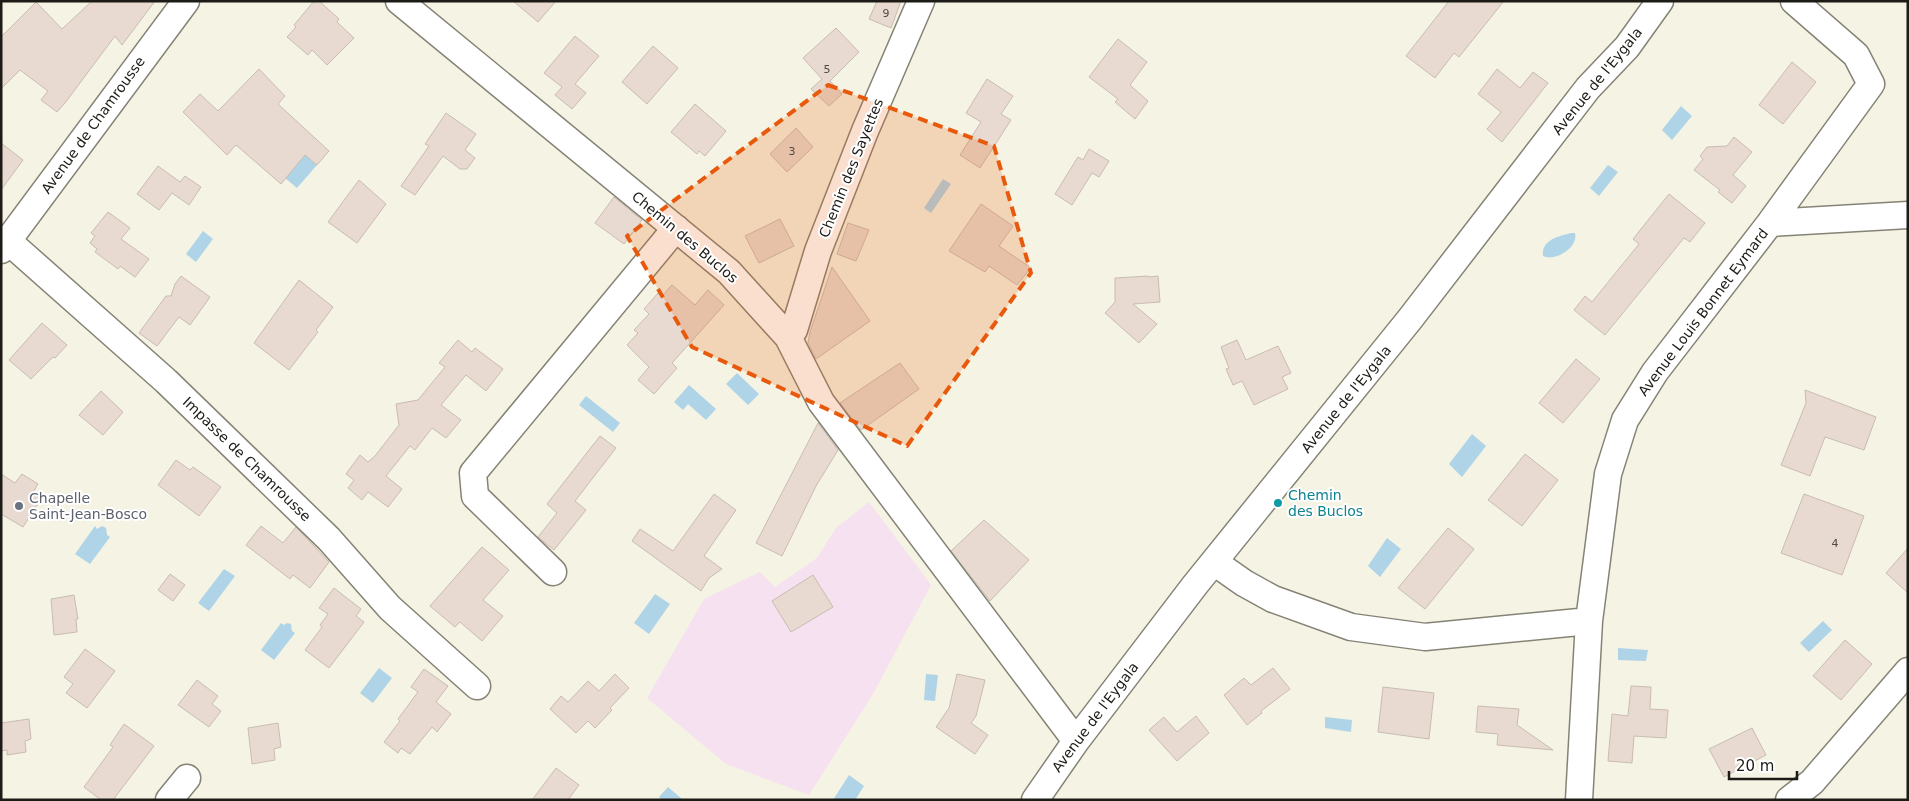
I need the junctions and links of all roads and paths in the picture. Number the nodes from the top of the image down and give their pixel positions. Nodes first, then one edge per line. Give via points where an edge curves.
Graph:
1 (186, 1) edge
2 (399, 1) edge
3 (921, 1) edge
4 (1660, 1) edge
5 (1794, 1) edge
6 (1908, 215) edge
7 (1770, 223) junction
8 (676, 228) junction
9 (4, 245) edge
10 (788, 337) junction
11 (1214, 562) junction
12 (553, 572) dead end
13 (1589, 621) junction
14 (1908, 671) edge
15 (477, 686) dead end
16 (1076, 741) junction
17 (187, 778) dead end
18 (169, 800) edge
19 (1035, 800) edge
20 (1579, 800) edge
21 (1789, 800) edge

1 - 9 street, Avenue de Chamrousse
2 - 8 street, Chemin des Buclos
3 - 10 street, Chemin des Sayettes via 865,132 818,251 794,330
4 - 11 street, Avenue de l'Eygala via 1627,47 1588,88 1410,319
5 - 7 street, Avenue Louis Bonnet Eymard via 1856,55 1871,84
6 - 7 street
7 - 13 street, Avenue Louis Bonnet Eymard via 1655,372 1625,420 1608,474
8 - 10 street, Chemin des Buclos via 729,272
8 - 12 street via 473,473 475,496
9 - 15 street, Impasse de Chamrousse via 166,380 329,539 390,608
10 - 16 street, Chemin des Buclos via 821,402
11 - 13 street via 1273,599 1350,628 1426,637
11 - 16 street, Avenue de l'Eygala
13 - 20 street, Avenue Louis Bonnet Eymard
14 - 21 street via 1812,782
16 - 19 street, Avenue de l'Eygala
17 - 18 street

